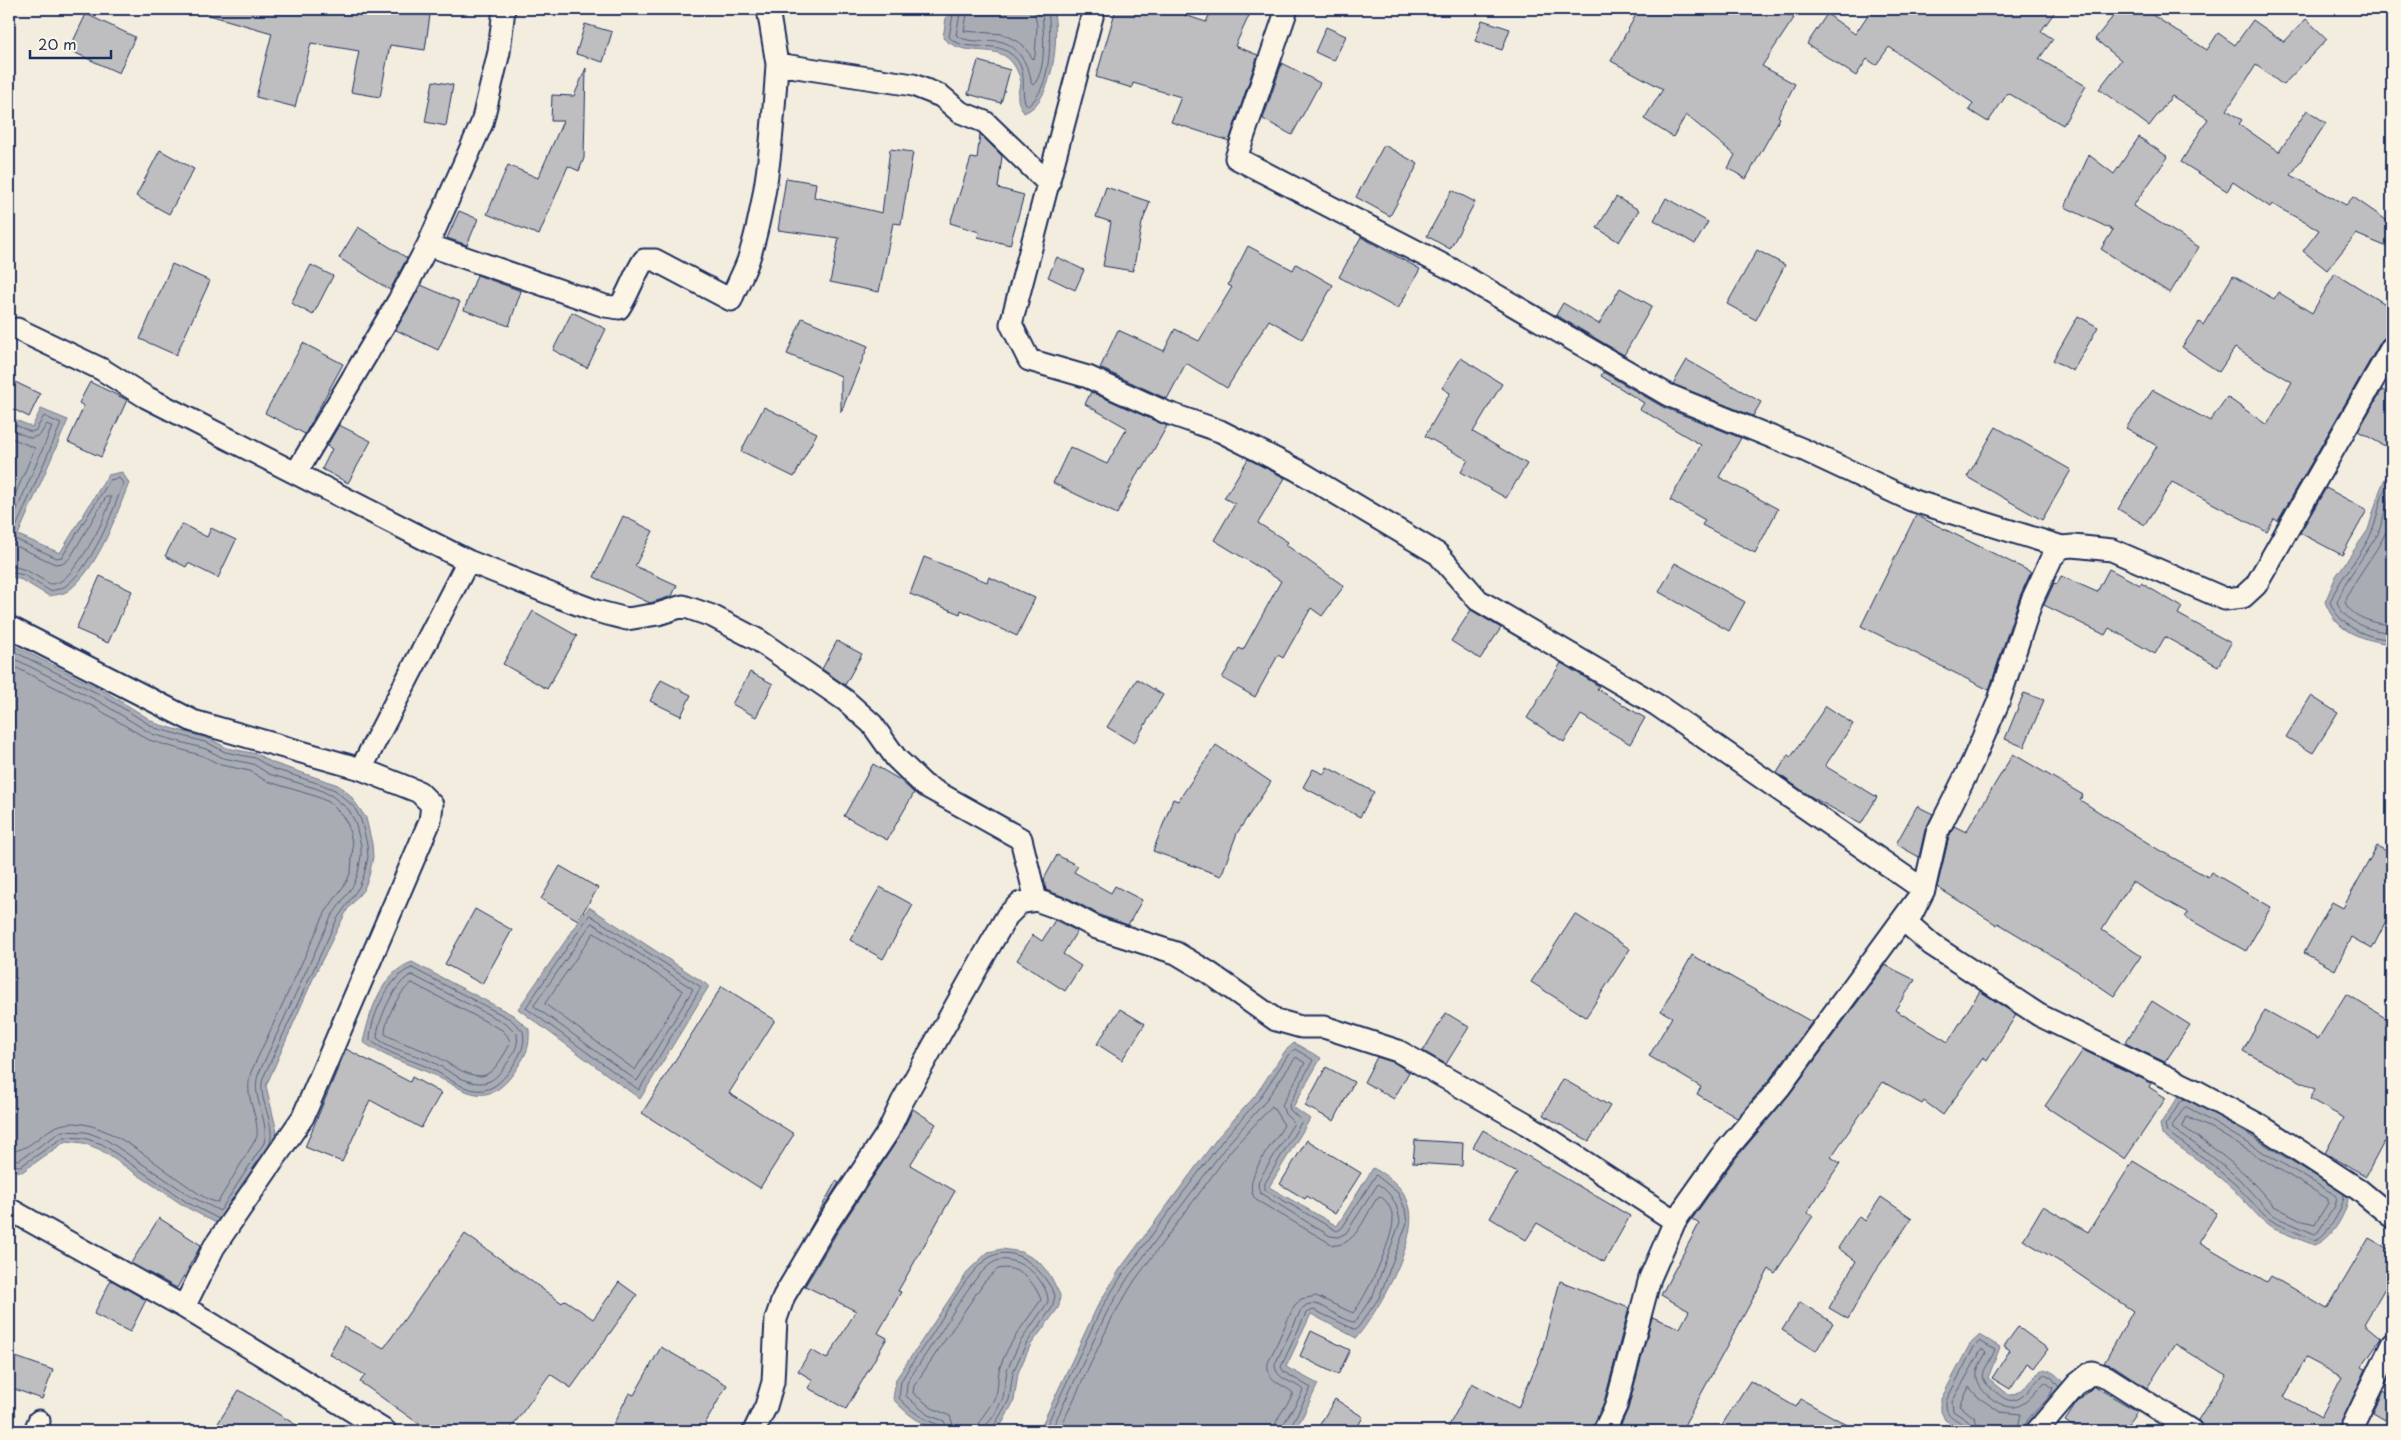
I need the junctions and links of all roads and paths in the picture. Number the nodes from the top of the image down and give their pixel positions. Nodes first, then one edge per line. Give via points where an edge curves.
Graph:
1 (504, 9) edge
2 (768, 9) edge
3 (1094, 9) edge
4 (1287, 9) edge
5 (777, 64) junction
6 (1049, 184) junction
7 (428, 245) junction
8 (17, 329) dead end
9 (2392, 347) edge
10 (296, 473) junction
11 (2062, 548) junction
12 (468, 561) junction
13 (9, 627) edge
14 (361, 768) junction
15 (1924, 890) junction
16 (1036, 900) junction
17 (9, 1209) edge
18 (2392, 1217) edge
19 (1674, 1221) junction
20 (184, 1308) junction
21 (2392, 1344) edge
22 (386, 1431) edge
23 (754, 1431) edge
24 (1604, 1431) edge
25 (2037, 1431) edge
26 (2192, 1431) edge
27 (2350, 1431) edge

1 - 7 street via 499,52 482,124
2 - 5 street
3 - 6 street
4 - 11 street via 1236,158 1453,270 1668,394 1804,450 1911,500
5 - 6 street via 913,85 940,96 960,112 985,122
5 - 7 street via 765,187 748,261 731,300 655,260 644,260 618,308 604,306
6 - 15 street via 1011,324 1030,360 1088,376 1165,412 1220,431 1297,470 1438,554 1478,600 1657,705
7 - 10 street
8 - 10 street via 102,369 146,397
9 - 11 street via 2256,585 2243,597 2225,599 2112,550 2091,546
10 - 12 street
11 - 15 street via 2052,557 2032,600 1998,703 1937,833
12 - 14 street
12 - 16 street via 596,611 627,619 683,606 712,616 758,640 845,700 872,724 896,758 924,785 1022,839
13 - 14 street via 193,720
14 - 20 street via 418,792 432,805 430,821 303,1116 214,1246
15 - 18 street via 1906,923 1932,945 2039,1015 2261,1126 2358,1189
15 - 19 street via 1779,1088 1721,1156
16 - 19 street via 1064,910 1097,928 1176,954 1208,972 1276,1020 1301,1027 1324,1027 1398,1051 1525,1123
16 - 23 street via 1020,903 1007,916 888,1132 784,1296 776,1319 772,1382 766,1406
17 - 20 street
19 - 24 street via 1650,1278 1616,1406
20 - 22 street
21 - 27 street
25 - 26 street via 2077,1384 2092,1372 2106,1377

